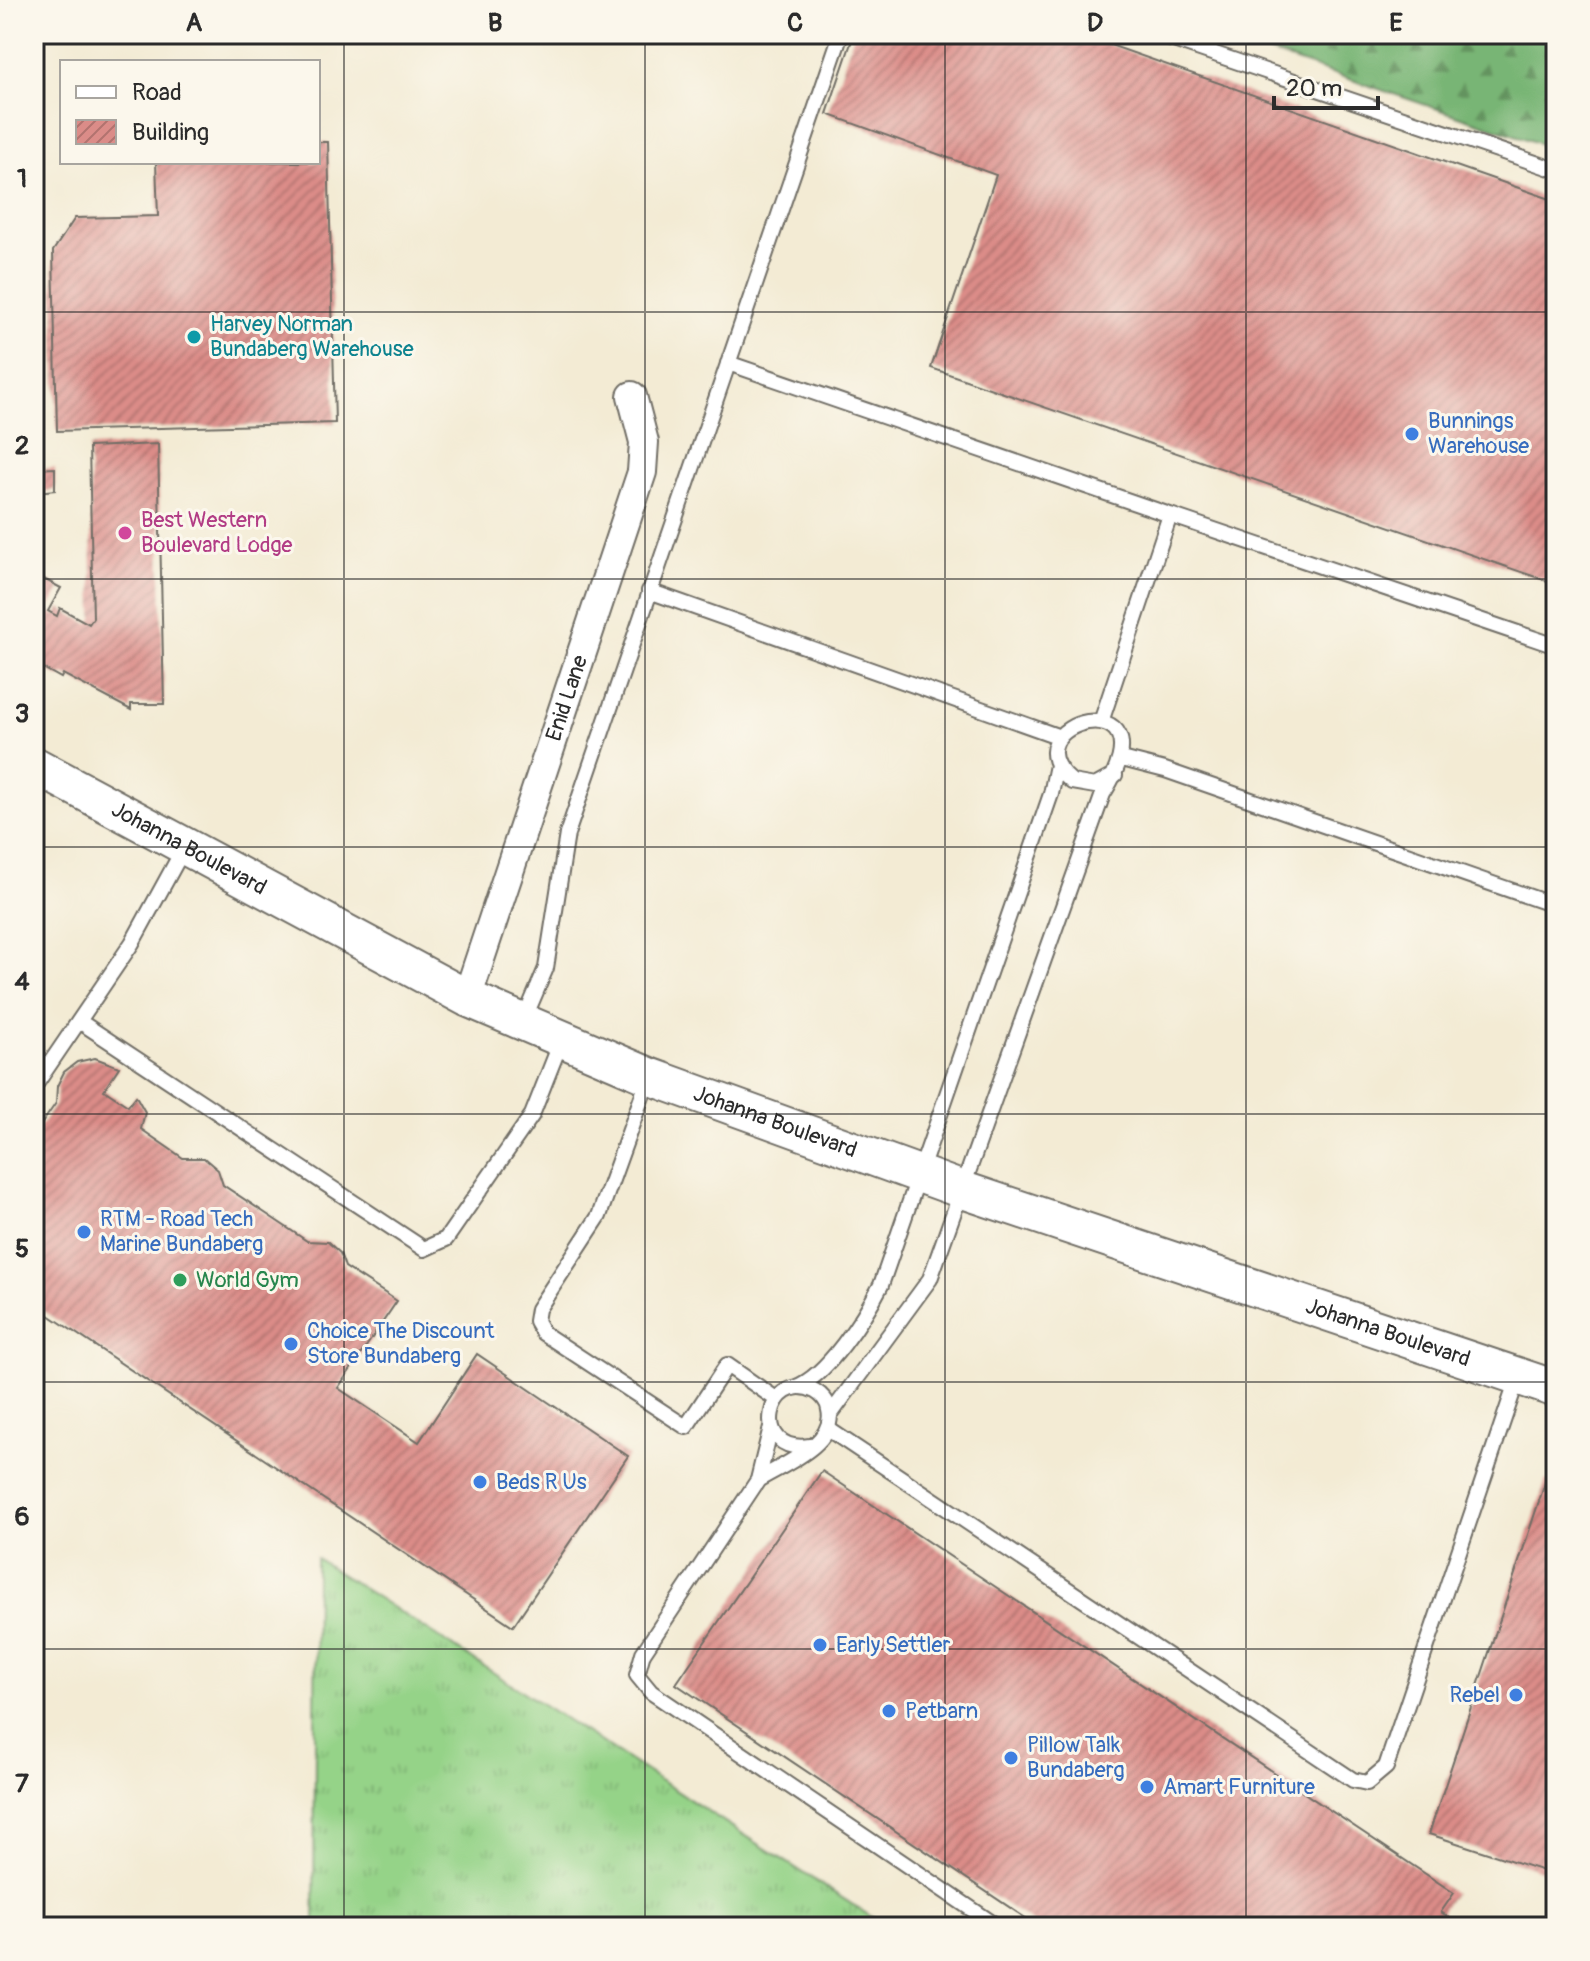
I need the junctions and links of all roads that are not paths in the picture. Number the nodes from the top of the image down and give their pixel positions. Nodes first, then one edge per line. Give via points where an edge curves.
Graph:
1 (841, 34) edge
2 (1156, 34) edge
3 (1556, 170) edge
4 (728, 363) junction
5 (632, 396) dead end
6 (1170, 515) junction
7 (649, 591) junction
8 (1556, 646) edge
9 (1101, 722) junction
10 (1060, 737) junction
11 (1122, 759) junction
12 (34, 765) edge
13 (1057, 765) junction
14 (1115, 775) junction
15 (185, 846) junction
16 (1556, 906) edge
17 (467, 998) junction
18 (79, 1021) junction
19 (523, 1022) junction
20 (562, 1039) junction
21 (649, 1076) junction
22 (34, 1087) edge
23 (920, 1174) junction
24 (963, 1190) junction
25 (1518, 1376) junction
26 (794, 1388) junction
27 (1556, 1389) edge
28 (776, 1399) junction
29 (829, 1422) junction
30 (771, 1427) junction
31 (810, 1446) junction
32 (758, 1480) junction
33 (998, 1927) edge

1 - 4 lane
2 - 3 lane
4 - 6 lane
4 - 7 lane
5 - 17 street, Enid Lane via 644,442 642,472
6 - 8 lane
6 - 9 lane
7 - 10 lane
7 - 19 lane via 567,834 546,968
9 - 10 lane via 1080,721
9 - 11 lane via 1117,734
10 - 13 lane
11 - 14 lane
11 - 16 lane
12 - 15 street, Johanna Boulevard
13 - 14 lane via 1072,782 1084,786
13 - 23 lane
14 - 24 lane via 1103,794
15 - 17 street, Johanna Boulevard
15 - 18 lane via 132,943
17 - 19 street, Johanna Boulevard
18 - 20 lane via 424,1249 446,1239 532,1115
18 - 22 lane
19 - 20 street, Johanna Boulevard
20 - 21 street, Johanna Boulevard
21 - 23 street, Johanna Boulevard
21 - 28 lane via 599,1216 538,1309 536,1321 543,1333 686,1427 727,1365
23 - 24 street, Johanna Boulevard
23 - 26 lane via 870,1306 818,1375
24 - 25 street, Johanna Boulevard
24 - 29 lane via 922,1295
25 - 27 street, Johanna Boulevard
25 - 29 lane via 1386,1767 1367,1783 1353,1780
26 - 28 lane
26 - 29 lane via 822,1396
28 - 30 lane
29 - 31 lane
30 - 31 lane via 791,1447
30 - 32 lane
31 - 32 lane
32 - 33 lane via 643,1653 637,1675 651,1692

